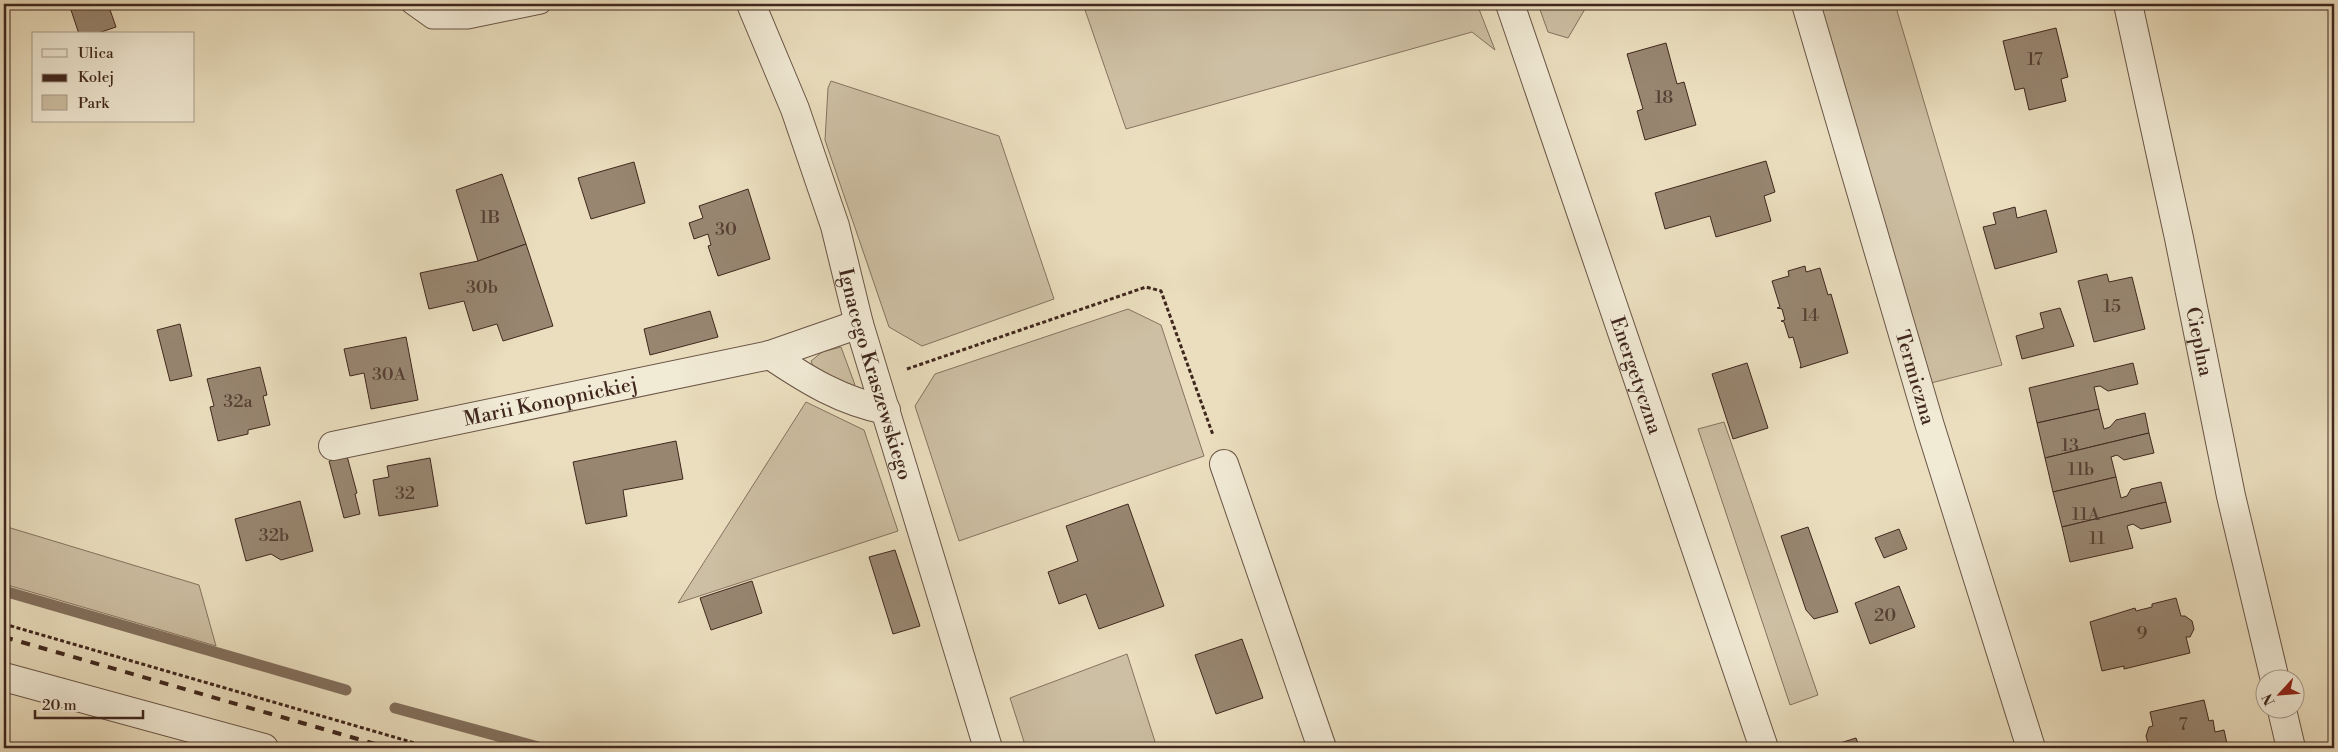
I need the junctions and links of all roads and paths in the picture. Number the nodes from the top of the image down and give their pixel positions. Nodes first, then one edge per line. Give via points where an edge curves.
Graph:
1 (411, 4) edge
2 (541, 4) edge
3 (751, 4) edge
4 (1510, 4) edge
5 (1806, 4) edge
6 (2128, 4) edge
7 (859, 324) junction
8 (770, 355) junction
9 (876, 380) junction
10 (886, 410) junction
11 (333, 446) dead end
12 (1224, 464) joint
13 (4, 624) edge
14 (2272, 670) edge
15 (4, 677) edge
16 (2284, 720) edge
17 (264, 748) edge
18 (432, 748) edge
19 (988, 748) edge
20 (1322, 748) edge
21 (1764, 748) edge
22 (2031, 748) edge
23 (2291, 748) edge

1 - 2 lane via 432,19 468,19
3 - 7 street, Ignacego Kraszewskiego via 795,109 850,280
4 - 21 street, Energetyczna
5 - 22 street, Termiczna via 1930,426
6 - 14 street, Cieplna via 2231,496
7 - 8 street, Marii Konopnickiej
7 - 9 street, Ignacego Kraszewskiego
8 - 10 street via 809,381 859,405
8 - 11 street, Marii Konopnickiej
9 - 10 street, Ignacego Kraszewskiego
9 - 12 path via 1146,287 1161,292
10 - 19 street, Ignacego Kraszewskiego
12 - 20 street
13 - 18 path
15 - 17 street
16 - 23 street

